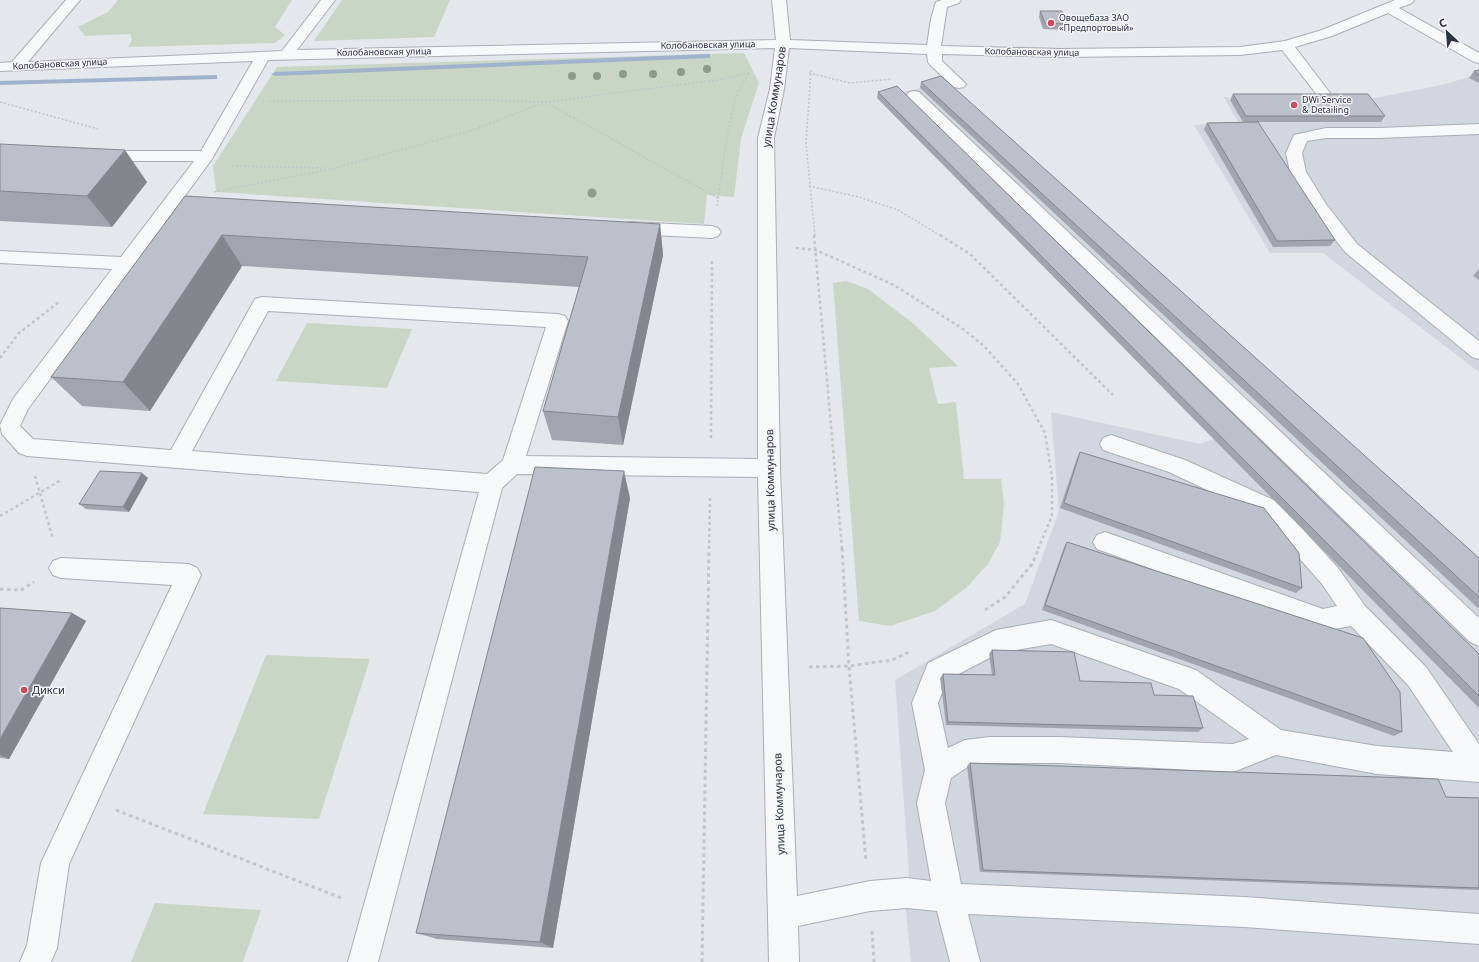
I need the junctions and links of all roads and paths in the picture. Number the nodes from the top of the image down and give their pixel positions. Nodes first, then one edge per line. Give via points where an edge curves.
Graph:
1 (73, 0) edge
2 (328, 0) edge
3 (779, 0) edge
4 (954, 0) edge
5 (1407, 0) edge
6 (1390, 8) junction
7 (783, 44) junction
8 (1286, 45) junction
9 (820, 46) junction
10 (934, 50) junction
11 (1476, 54) edge
12 (286, 55) junction
13 (263, 56) junction
14 (16, 66) junction
15 (0, 67) edge
16 (753, 72) dead end
17 (749, 73) junction
18 (959, 84) dead end
19 (1323, 93) edge
20 (914, 95) dead end
21 (238, 101) junction
22 (0, 102) edge
23 (545, 102) junction
24 (1479, 129) edge
25 (84, 156) edge
26 (115, 156) junction
27 (206, 156) junction
28 (331, 169) junction
29 (809, 186) junction
30 (718, 198) junction
31 (180, 201) junction
32 (617, 227) edge
33 (712, 232) junction
34 (816, 250) junction
35 (0, 257) edge
36 (125, 263) junction
37 (1479, 352) edge
38 (1113, 395) dead end
39 (5, 429) edge
40 (1111, 444) dead end
41 (26, 447) junction
42 (104, 453) junction
43 (177, 459) junction
44 (512, 465) junction
45 (710, 466) junction
46 (769, 468) junction
47 (492, 484) junction
48 (40, 493) junction
49 (0, 516) edge
50 (1104, 542) dead end
51 (62, 568) joint
52 (980, 614) dead end
53 (1356, 614) junction
54 (1479, 634) edge
55 (913, 650) dead end
56 (849, 666) junction
57 (775, 667) junction
58 (1276, 742) junction
59 (1479, 767) edge
60 (939, 770) junction
61 (85, 798) junction
62 (870, 896) junction
63 (948, 898) junction
64 (376, 912) junction
65 (782, 914) junction
66 (1479, 929) edge
67 (35, 962) edge
68 (363, 962) edge
69 (702, 962) edge
70 (784, 962) edge
71 (874, 962) edge
72 (965, 962) edge

1 - 14 street
2 - 12 street
3 - 7 street, улица Коммунаров
4 - 10 street via 941,5 936,24
5 - 6 street, Колобановская улица
6 - 8 street, Колобановская улица via 1328,33
6 - 11 street
7 - 9 street, Колобановская улица
7 - 12 street, Колобановская улица
7 - 46 street, улица Коммунаров via 777,89 766,138
8 - 10 street, Колобановская улица via 1240,51 1061,53
8 - 19 street
9 - 10 street, Колобановская улица
9 - 29 path via 810,73 806,143
10 - 18 street via 935,62
12 - 13 street, Колобановская улица
13 - 14 street, Колобановская улица
13 - 21 street
14 - 15 street, Колобановская улица
16 - 17 path
17 - 23 path via 717,80
17 - 30 path via 739,89 734,104
20 - 54 street
21 - 23 path
21 - 27 street
22 - 26 path via 104,131 121,147
23 - 28 path via 473,130
23 - 30 path
24 - 37 street via 1326,134 1300,138 1294,153 1298,172 1319,207 1351,248
25 - 26 street
26 - 27 street
27 - 28 path via 212,165
27 - 31 street
28 - 31 path
29 - 34 path
29 - 38 path via 859,197 898,210 970,254
30 - 33 path
31 - 36 street
32 - 33 street
33 - 45 path
34 - 52 path via 894,285 968,333 984,346 1018,384 1044,433 1052,477 1052,516 1032,564 1005,597
34 - 56 path via 840,513
35 - 36 street
36 - 39 street
39 - 41 street
40 - 53 street via 1177,466 1270,509 1330,576
41 - 42 street
41 - 48 path
42 - 43 street
42 - 48 path
43 - 44 street via 262,304 558,321
43 - 47 street
44 - 45 street
44 - 47 street
45 - 46 street
45 - 69 path
46 - 57 street, улица Коммунаров
47 - 64 street
48 - 49 path
48 - 51 path
50 - 53 street via 1323,620
51 - 61 street via 189,575
53 - 59 street via 1417,676
55 - 56 path via 892,660
56 - 57 path
56 - 62 path
57 - 65 street, улица Коммунаров
58 - 59 street via 1377,760
58 - 60 street via 1233,758 1059,750 990,750 965,753
58 - 60 street via 1187,679 1051,632 996,642 938,672 925,703
60 - 63 street via 931,803
61 - 64 path
61 - 67 street via 55,863 42,948
62 - 63 street via 907,892
62 - 65 street
62 - 71 path
63 - 66 street via 1244,912
63 - 72 street
64 - 68 street
65 - 70 street, улица Коммунаров

